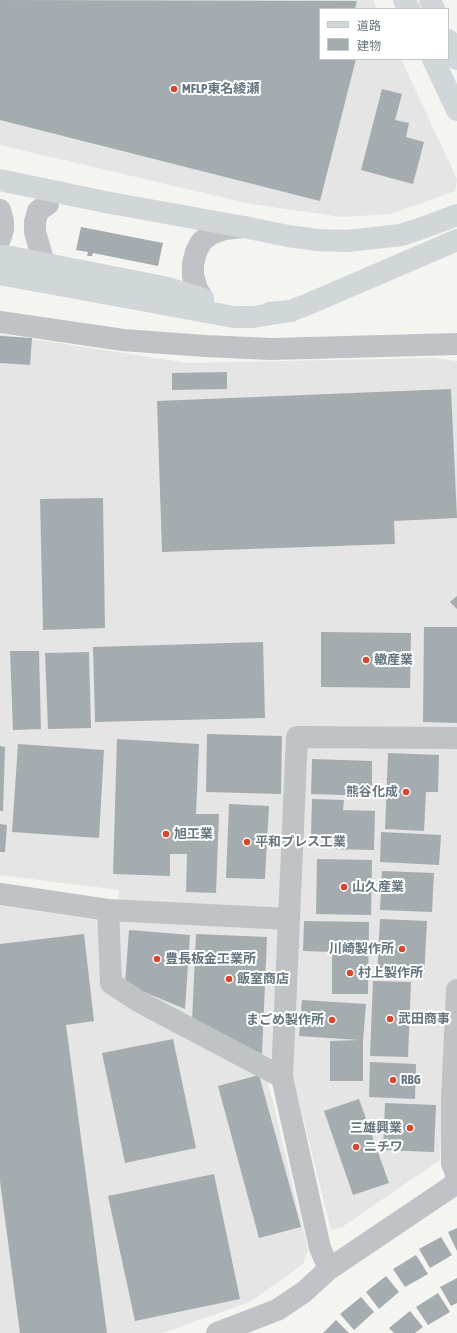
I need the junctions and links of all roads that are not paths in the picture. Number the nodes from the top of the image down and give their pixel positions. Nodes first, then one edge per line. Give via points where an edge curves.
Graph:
1 (449, 42) edge
2 (457, 59) edge
3 (432, 60) edge
4 (457, 110) edge
5 (0, 180) edge
6 (0, 195) edge
7 (105, 202) junction
8 (48, 204) junction
9 (0, 210) edge
10 (457, 215) edge
11 (244, 227) junction
12 (0, 239) edge
13 (457, 240) edge
14 (0, 256) edge
15 (48, 273) junction
16 (0, 274) edge
17 (203, 300) junction
18 (290, 311) junction
19 (0, 322) edge
20 (457, 344) edge
21 (457, 738) edge
22 (0, 894) edge
23 (108, 910) junction
24 (290, 919) junction
25 (457, 990) edge
26 (282, 1077) junction
27 (457, 1177) edge
28 (457, 1183) edge
29 (329, 1269) junction
30 (216, 1333) edge

1 - 2 main road
3 - 4 main road
5 - 7 main road
6 - 8 main road
7 - 8 main road
7 - 11 main road
8 - 15 street via 38,211 35,232
9 - 12 street via 4,230
10 - 11 main road via 401,235 347,241 318,240
11 - 17 street via 211,234 201,242 193,264 193,276
13 - 18 main road
14 - 15 main road
15 - 16 main road
15 - 17 main road via 168,288
15 - 18 main road via 204,313 259,317
17 - 18 main road via 252,312
19 - 20 street via 123,340 205,346 271,349
21 - 24 street via 297,737
22 - 23 street
23 - 24 street
23 - 26 street via 112,983 138,1001
24 - 26 street
25 - 27 street via 452,1162
26 - 29 street via 320,1248
28 - 29 street
29 - 30 street via 304,1292 276,1310

